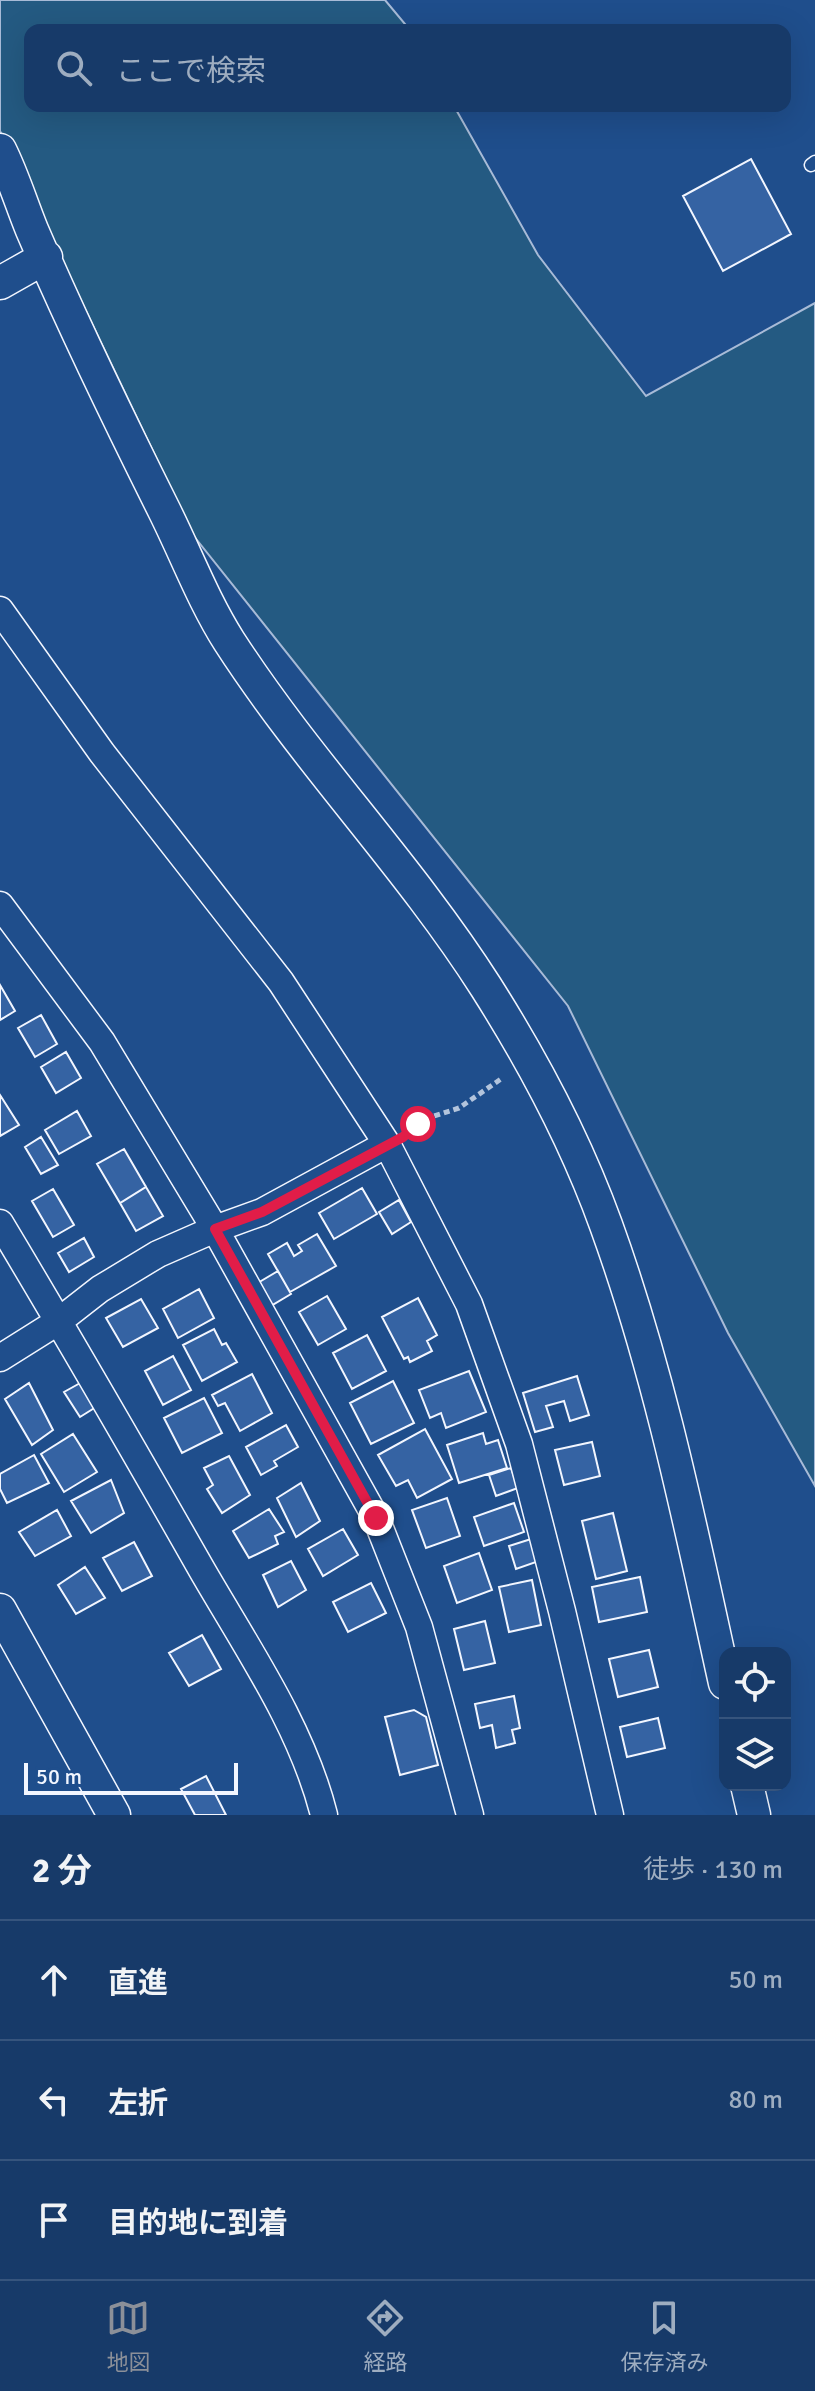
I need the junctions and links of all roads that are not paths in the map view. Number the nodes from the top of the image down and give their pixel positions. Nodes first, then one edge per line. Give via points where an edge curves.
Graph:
1 (0, 150) edge
2 (46, 257) junction
3 (0, 283) edge
4 (0, 610) edge
5 (0, 905) edge
6 (387, 1144) junction
7 (0, 1223) edge
8 (215, 1229) junction
9 (59, 1321) junction
10 (0, 1358) edge
11 (0, 1610) edge
12 (719, 1655) edge
13 (748, 1791) edge
14 (114, 1815) edge
15 (324, 1815) edge
16 (470, 1815) edge
17 (610, 1815) edge
18 (754, 1815) edge

1 - 2 street
2 - 3 street
2 - 12 street via 229,640 486,987 565,1129 623,1275 687,1508
4 - 6 street via 102,753 281,982
5 - 8 street via 102,1042
6 - 8 street via 262,1212
6 - 17 street via 469,1304 519,1444
7 - 9 street
8 - 9 street via 158,1254
8 - 16 street via 376,1518 419,1627
9 - 10 street
9 - 15 street via 287,1717
11 - 14 street
13 - 18 street

